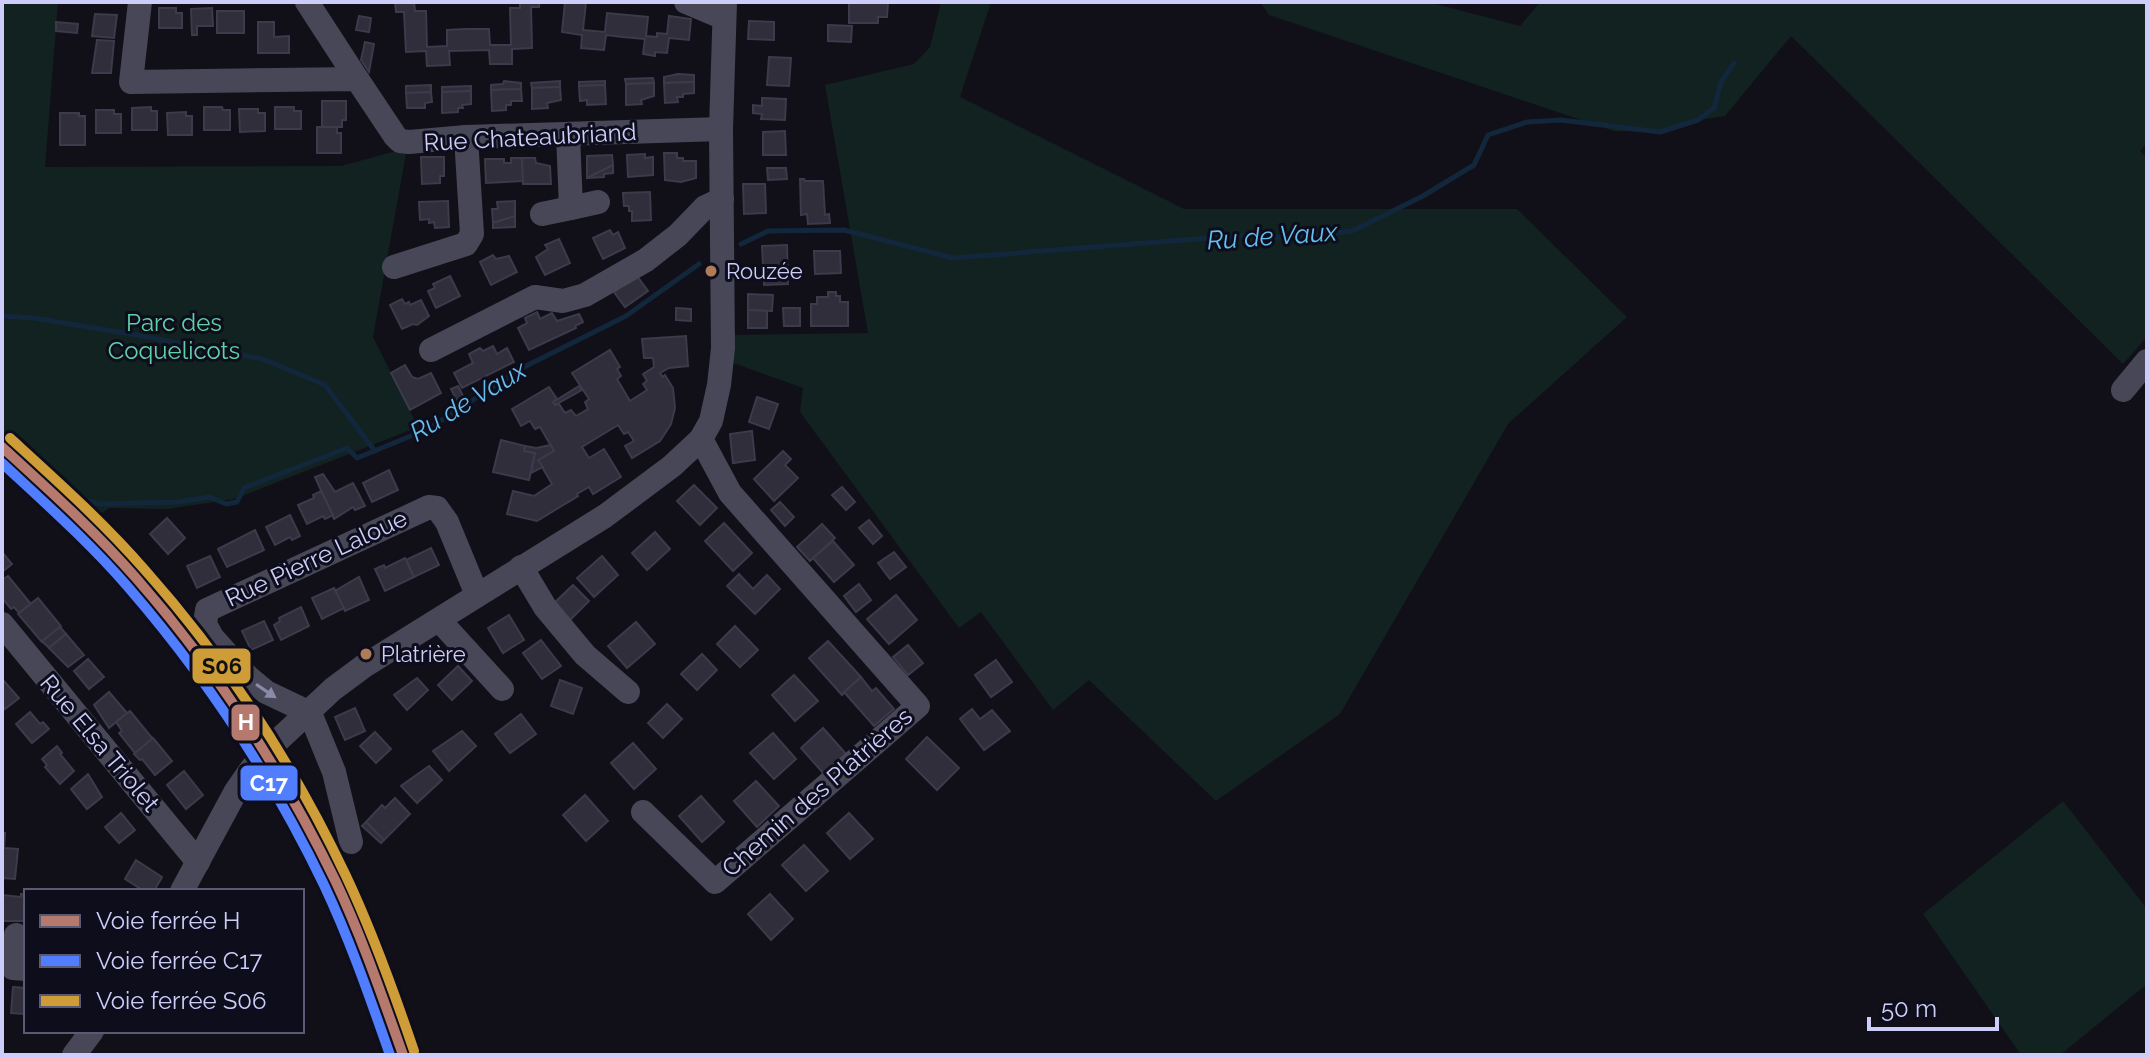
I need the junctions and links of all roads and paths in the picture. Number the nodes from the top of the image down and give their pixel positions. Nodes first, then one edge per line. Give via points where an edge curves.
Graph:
1 (140, 2) edge
2 (307, 2) edge
3 (686, 2) edge
4 (724, 10) edge
5 (357, 79) junction
6 (721, 129) junction
7 (568, 134) junction
8 (466, 137) junction
9 (722, 199) junction
10 (598, 202) dead end
11 (571, 208) junction
12 (542, 214) dead end
13 (394, 267) dead end
14 (431, 350) dead end
15 (2147, 361) edge
16 (2123, 390) dead end
17 (701, 439) junction
18 (521, 567) junction
19 (477, 595) junction
20 (439, 620) junction
21 (2, 624) edge
22 (502, 689) dead end
23 (628, 692) dead end
24 (310, 713) junction
25 (643, 812) dead end
26 (351, 842) dead end
27 (198, 862) junction
28 (183, 889) edge
29 (15, 935) edge
30 (24, 969) edge
31 (90, 1033) edge
32 (74, 1055) edge

1 - 5 street via 131,82
2 - 5 street
3 - 4 street
4 - 6 street
5 - 8 street, Rue Chateaubriand via 400,141
6 - 7 street, Rue Chateaubriand
6 - 9 street
7 - 8 street, Rue Chateaubriand
7 - 11 street
8 - 13 street via 472,234 466,244
9 - 14 street via 705,207 646,260 585,295 563,301 535,297
9 - 17 street via 723,348 711,421
10 - 11 street
11 - 12 street
15 - 16 street
17 - 18 street via 605,516
17 - 25 street, Chemin des Platrières via 730,493 918,706 715,882
18 - 19 street
18 - 23 street via 565,632
19 - 20 street
19 -> 24 street, Rue Pierre Laloue via 447,522 437,508 429,507 207,610 205,624 212,637 248,677
20 - 22 street
20 - 24 street via 364,666
21 - 27 street, Rue Elsa Triolet
24 - 26 street via 334,772
24 - 27 street via 246,776
27 - 28 street
29 - 30 street via 13,968
31 - 32 street

